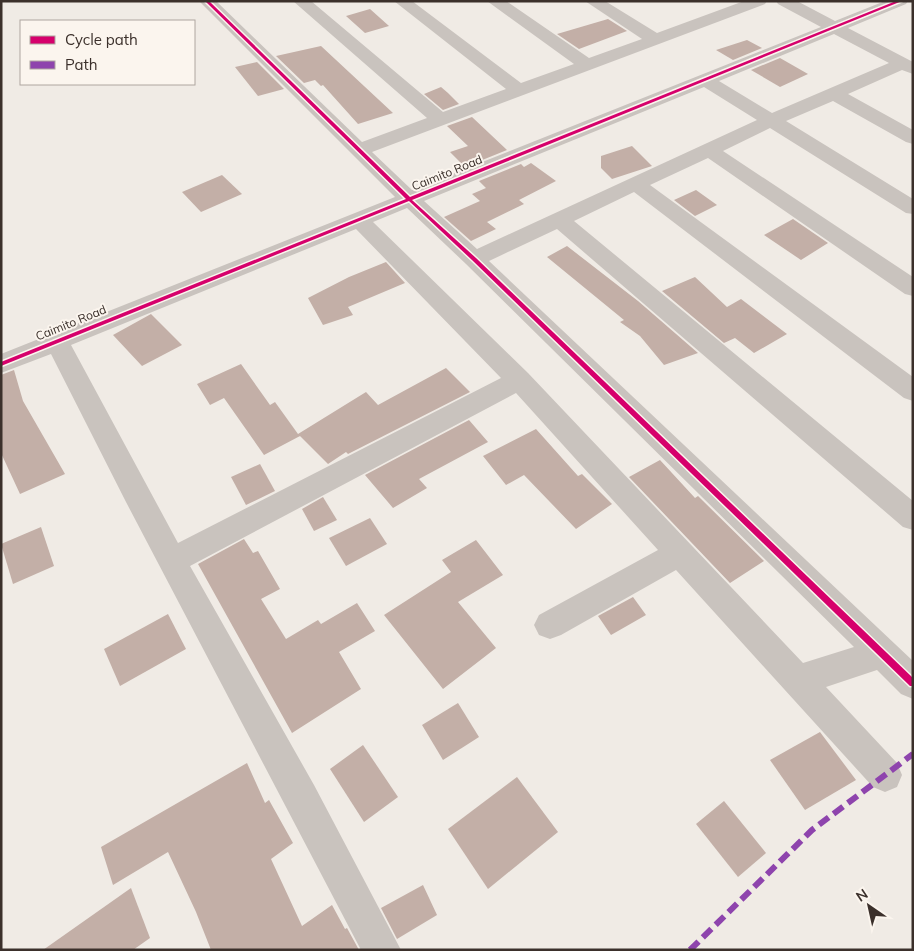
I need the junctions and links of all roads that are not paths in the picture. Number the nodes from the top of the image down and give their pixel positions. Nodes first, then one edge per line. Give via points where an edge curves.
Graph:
1 (207, 1) edge
2 (301, 1) edge
3 (402, 1) edge
4 (495, 1) edge
5 (593, 1) edge
6 (759, 1) edge
7 (784, 1) edge
8 (900, 1) edge
9 (699, 6) dead end
10 (716, 16) junction
11 (835, 29) junction
12 (654, 39) junction
13 (587, 65) junction
14 (907, 66) edge
15 (706, 80) junction
16 (520, 91) junction
17 (834, 94) junction
18 (441, 120) junction
19 (773, 120) junction
20 (913, 138) edge
21 (360, 150) junction
22 (709, 150) junction
23 (636, 184) junction
24 (410, 200) junction
25 (913, 208) edge
26 (360, 220) junction
27 (560, 220) junction
28 (474, 259) junction
29 (913, 288) edge
30 (57, 341) junction
31 (1, 364) edge
32 (518, 380) junction
33 (913, 391) edge
34 (913, 518) edge
35 (678, 554) junction
36 (172, 561) junction
37 (550, 625) dead end
38 (882, 653) junction
39 (798, 681) junction
40 (913, 683) edge
41 (885, 775) dead end
42 (382, 950) edge

1 - 21 street
2 - 18 street
3 - 16 street
4 - 13 street
5 - 12 street
6 - 10 street
7 - 11 street
8 - 11 street, Caimito Road
9 - 10 street
10 - 12 street
11 - 14 street
11 - 15 street, Caimito Road
12 - 13 street
13 - 16 street
14 - 17 street
15 - 19 street
15 - 24 street, Caimito Road
16 - 18 street
17 - 19 street
17 - 20 street
18 - 21 street
19 - 22 street
19 - 25 street
21 - 24 street
22 - 23 street
22 - 29 street
23 - 27 street
23 - 33 street
24 - 26 street, Caimito Road
24 - 28 street
26 - 30 street, Caimito Road
26 - 32 street
27 - 28 street
27 - 34 street
28 - 38 street
30 - 31 street, Caimito Road
30 - 36 street
32 - 35 street
32 - 36 street
35 - 37 street
35 - 39 street
36 - 42 street
38 - 39 street
38 - 40 street
39 - 41 street

